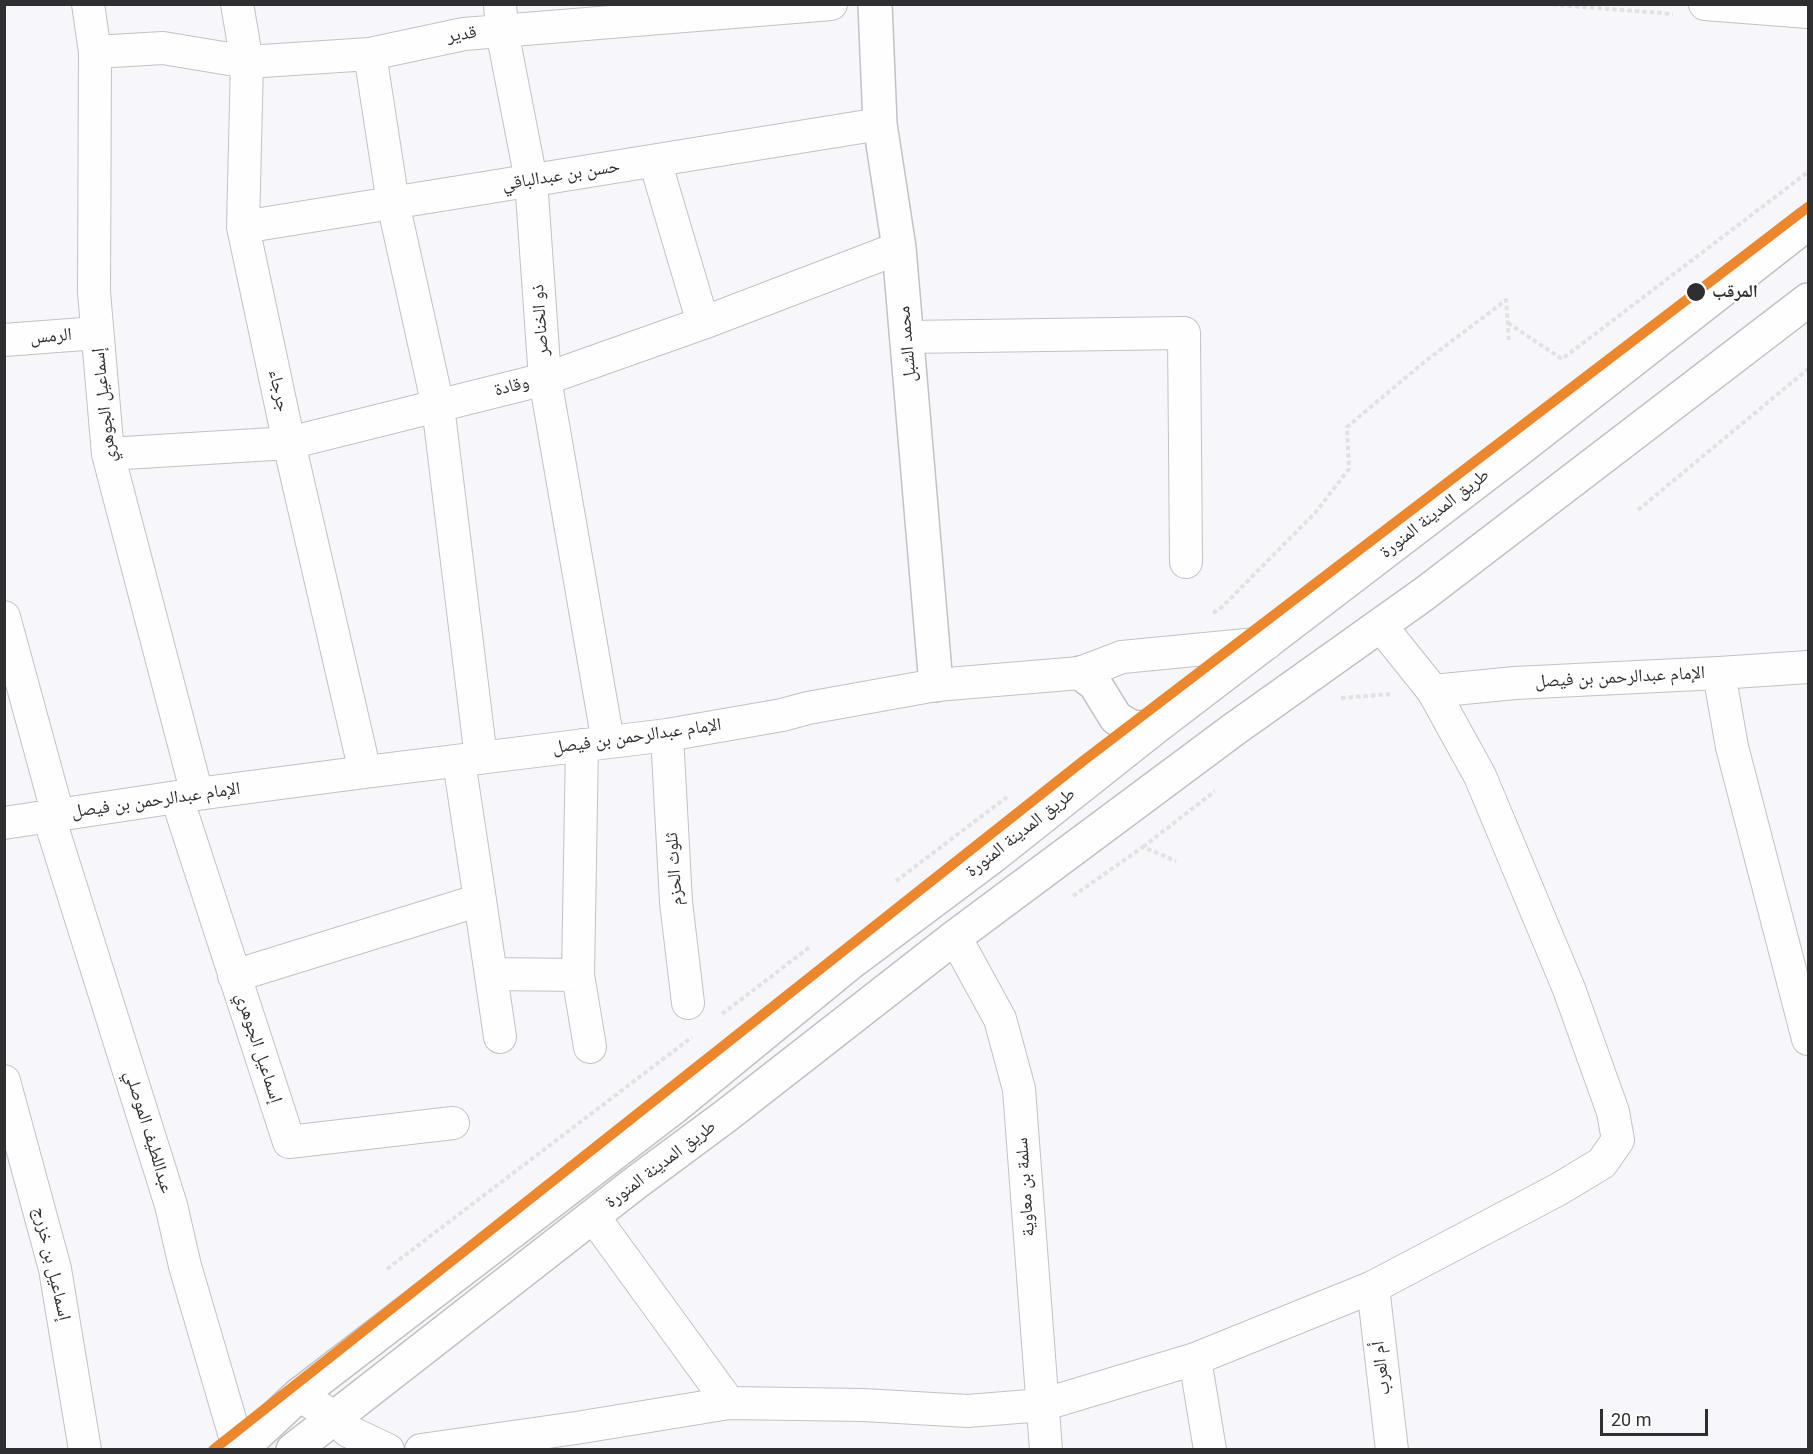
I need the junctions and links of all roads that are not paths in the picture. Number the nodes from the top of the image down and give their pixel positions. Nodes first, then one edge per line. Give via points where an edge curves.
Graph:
1 (88, 4) edge
2 (237, 4) edge
3 (831, 4) edge
4 (875, 4) edge
5 (1705, 4) edge
6 (1710, 5) edge
7 (1809, 12) edge
8 (501, 18) edge
9 (95, 52) junction
10 (370, 54) junction
11 (247, 62) junction
12 (880, 124) junction
13 (655, 161) junction
14 (531, 180) junction
15 (393, 203) junction
16 (1809, 222) edge
17 (243, 227) junction
18 (899, 248) junction
19 (1809, 300) edge
20 (703, 323) junction
21 (97, 333) junction
22 (907, 336) junction
23 (4, 340) edge
24 (545, 379) junction
25 (438, 406) junction
26 (289, 443) junction
27 (108, 454) junction
28 (1186, 562) dead end
29 (4, 617) edge
30 (1380, 625) junction
31 (1268, 643) junction
32 (1809, 667) edge
33 (1080, 672) junction
34 (1719, 673) junction
35 (936, 685) junction
36 (1433, 691) junction
37 (1153, 729) junction
38 (667, 735) junction
39 (595, 743) junction
40 (470, 759) junction
41 (365, 772) junction
42 (187, 796) junction
43 (54, 816) junction
44 (4, 823) edge
45 (480, 900) junction
46 (955, 937) junction
47 (491, 974) junction
48 (578, 975) junction
49 (234, 976) junction
50 (694, 1017) road end
51 (500, 1037) dead end
52 (1809, 1039) edge
53 (590, 1047) dead end
54 (718, 1072) junction
55 (4, 1081) edge
56 (727, 1115) junction
57 (453, 1123) dead end
58 (593, 1216) junction
59 (1373, 1287) junction
60 (1195, 1359) junction
61 (300, 1395) junction
62 (729, 1403) junction
63 (1042, 1406) junction
64 (334, 1417) junction
65 (85, 1449) edge
66 (240, 1449) edge
67 (293, 1449) edge
68 (388, 1449) edge
69 (421, 1449) edge
70 (1046, 1449) edge
71 (1210, 1449) edge
72 (1392, 1449) edge

1 - 9 street, إسماعيل الجوهري
2 - 11 street, جرجاء
3 - 8 street, قدير
4 - 12 main road, محمد الشبل
5 - 6 street
6 - 7 street
8 - 10 street, قدير via 464,34
8 - 14 street, ذو الخناصر
9 - 11 street, قدير via 163,48
9 - 21 street, إسماعيل الجوهري
10 - 11 street, قدير
10 - 15 street
11 - 17 street, جرجاء
12 - 13 street, حسن بن عبدالباقي
12 - 18 main road, محمد الشبل
13 - 14 street, حسن بن عبدالباقي
13 - 20 street
14 - 15 street, حسن بن عبدالباقي
14 - 24 street, ذو الخناصر
15 - 17 street, حسن بن عبدالباقي
15 - 25 street
16 - 31 main road, طريق المدينة المنورة
17 - 26 street, جرجاء
18 - 20 street, وقادة
18 - 22 main road, محمد الشبل
19 - 30 main road, طريق المدينة المنورة
20 - 24 street, وقادة
21 - 23 street, الرمس
21 - 27 street, إسماعيل الجوهري
22 - 28 street via 1184,333
22 - 35 main road, محمد الشبل
24 - 25 street, وقادة
24 - 39 street, ذو الخناصر
25 - 26 street, وقادة
25 - 40 street
26 - 27 street, وقادة
26 - 41 street, جرجاء
27 - 42 street, إسماعيل الجوهري
29 - 43 street, عبداللطيف الموصلي
30 - 36 street
30 - 46 main road, طريق المدينة المنورة
31 - 33 street, الإمام عبدالرحمن بن فيصل via 1122,657
31 - 37 main road, طريق المدينة المنورة
32 - 34 street, الإمام عبدالرحمن بن فيصل
33 - 35 street, الإمام عبدالرحمن بن فيصل
33 - 37 main road via 1095,684 1116,718 1131,727
34 - 36 street, الإمام عبدالرحمن بن فيصل
34 - 52 street via 1732,747
35 - 38 street, الإمام عبدالرحمن بن فيصل
36 - 59 street via 1480,776 1569,989 1613,1112 1618,1140 1602,1162 1559,1189
37 - 54 main road, طريق المدينة المنورة via 850,963
38 - 39 street, الإمام عبدالرحمن بن فيصل
38 - 50 street, ثلوث الحزم via 676,902
39 - 40 street, الإمام عبدالرحمن بن فيصل
39 - 48 street, ذو الخناصر
40 - 41 street, الإمام عبدالرحمن بن فيصل
40 - 45 street
41 - 42 street, الإمام عبدالرحمن بن فيصل
42 - 43 street, الإمام عبدالرحمن بن فيصل
42 - 49 street, إسماعيل الجوهري
43 - 44 street, الإمام عبدالرحمن بن فيصل
43 - 66 street, عبداللطيف الموصلي
45 - 47 street
45 - 49 street
46 - 56 main road, طريق المدينة المنورة
46 - 63 street, سلمة بن معاوية via 1000,1019 1019,1089
47 - 48 street
47 - 51 street
48 - 53 street, ذو الخناصر
49 - 57 street, إسماعيل الجوهري via 289,1142
54 - 56 main road
54 - 61 main road, طريق المدينة المنورة
55 - 65 street, إسماعيل بن خزرج via 55,1269
56 - 58 main road, طريق المدينة المنورة
58 - 62 street
58 - 64 main road, طريق المدينة المنورة
59 - 60 street
59 - 72 street, أم العرب
60 - 63 street
60 - 71 street
61 - 64 street
61 - 66 main road, طريق المدينة المنورة
62 - 63 street via 968,1411
62 - 69 street
63 - 70 street, سلمة بن معاوية
64 - 67 main road, طريق المدينة المنورة
64 - 68 street via 348,1431

